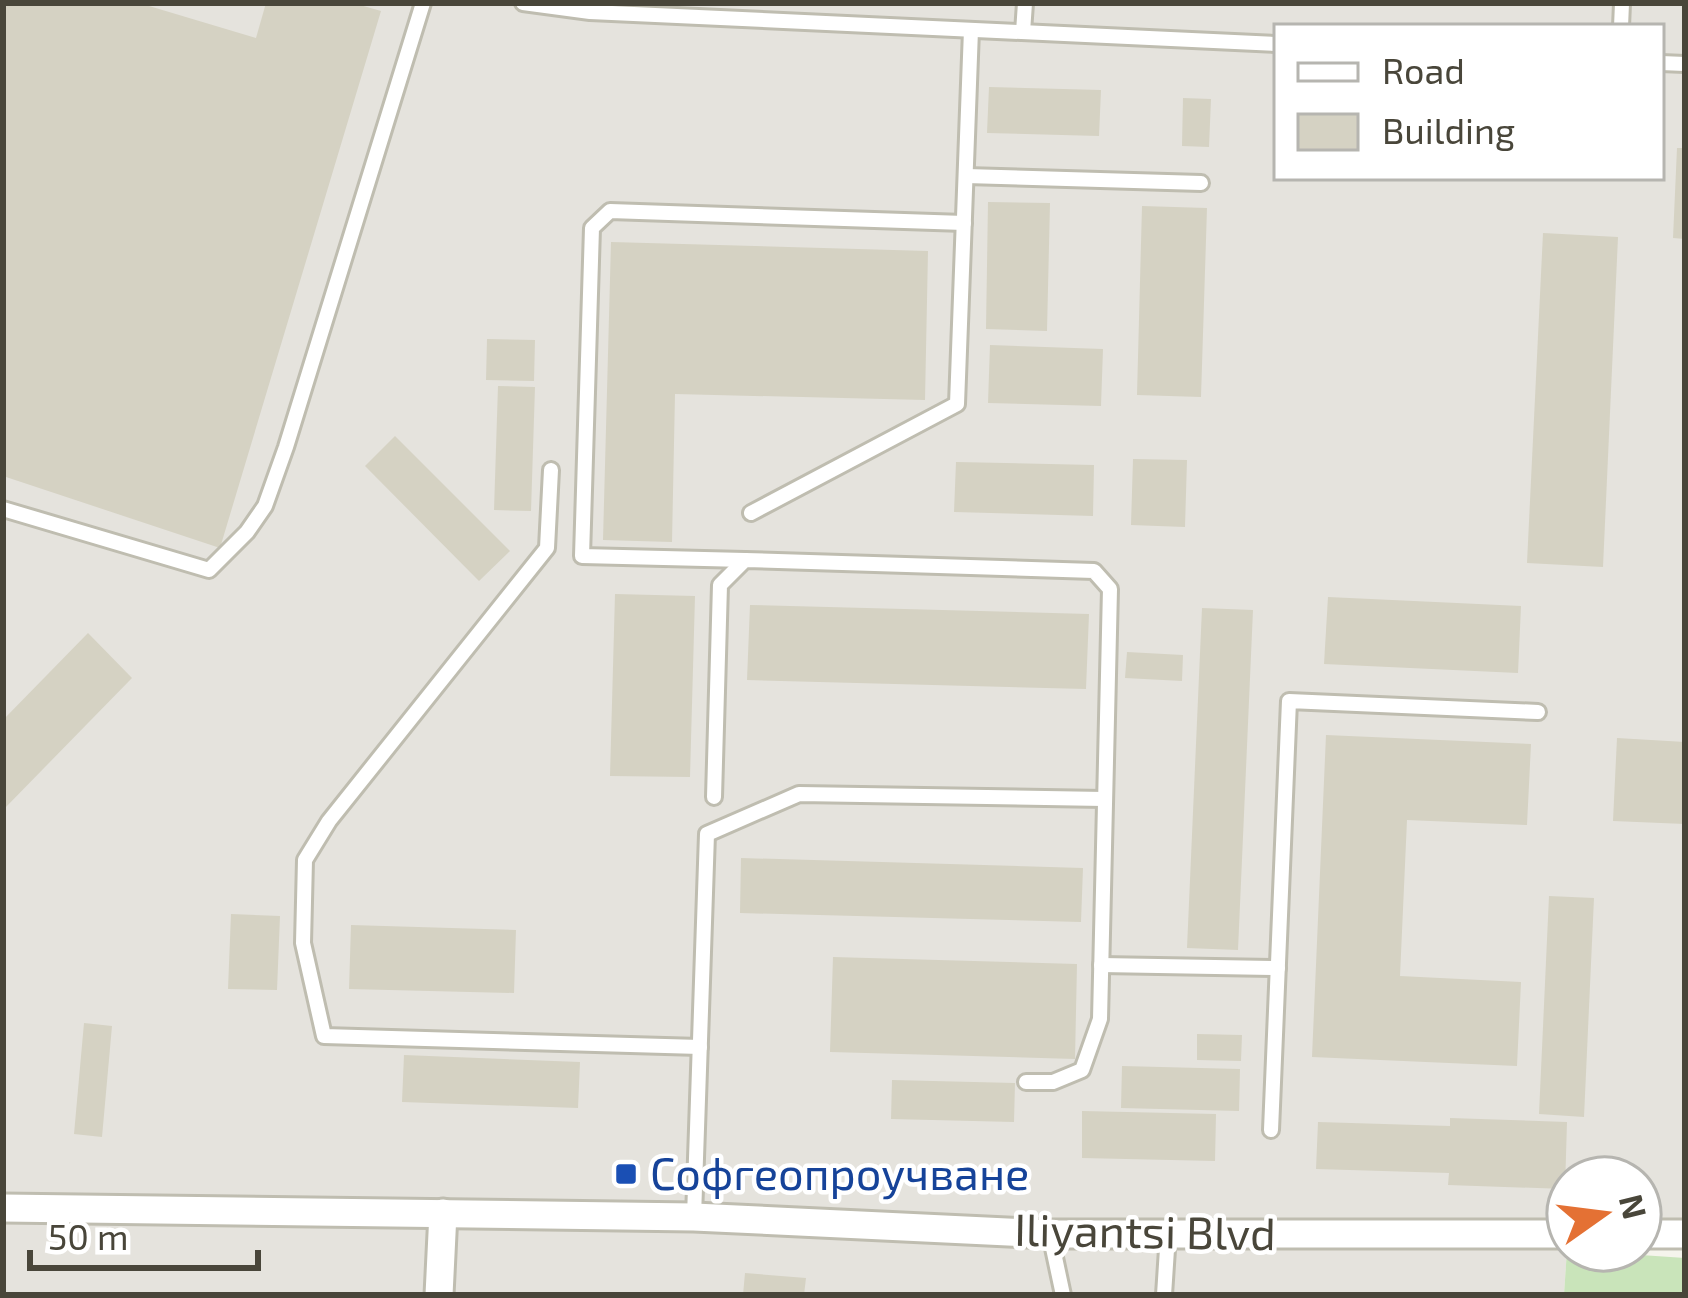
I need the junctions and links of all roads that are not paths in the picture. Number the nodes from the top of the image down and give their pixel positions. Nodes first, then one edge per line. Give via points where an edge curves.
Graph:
1 (423, 3) edge
2 (523, 3) edge
3 (1025, 3) edge
4 (971, 30) junction
5 (1023, 32) junction
6 (1274, 44) edge
7 (966, 176) junction
8 (1202, 183) dead end
9 (964, 223) junction
10 (551, 470) dead end
11 (3, 509) edge
12 (751, 513) dead end
13 (746, 560) junction
14 (1538, 712) dead end
15 (714, 797) dead end
16 (1104, 799) junction
17 (1101, 964) junction
18 (1278, 968) junction
19 (700, 1047) junction
20 (1026, 1082) dead end
21 (1271, 1130) dead end
22 (3, 1208) edge
23 (442, 1214) junction
24 (694, 1217) junction
25 (1050, 1234) junction
26 (1168, 1234) junction
27 (1544, 1234) edge
28 (445, 1294) edge
29 (1063, 1295) edge
30 (1164, 1295) edge

1 - 11 lane via 286,447 247,532 209,570
2 - 4 lane
3 - 5 lane
4 - 5 lane
4 - 7 lane
5 - 6 lane
7 - 8 lane
7 - 9 lane
9 - 12 lane via 957,404
9 - 13 lane via 610,211 592,228 582,556
10 - 19 lane via 547,548 304,860 303,943 324,1036
13 - 15 lane via 720,585
13 - 16 lane via 1094,572 1110,589
14 - 18 lane via 1288,701
16 - 17 lane
16 - 19 lane via 799,794 707,834
17 - 18 lane
17 - 20 lane via 1100,1019 1082,1070
18 - 21 lane
19 - 24 lane
22 - 23 street, Iliyantsi Blvd
23 - 24 street, Iliyantsi Blvd
23 - 28 street
24 - 25 street, Iliyantsi Blvd
25 - 26 street, Iliyantsi Blvd
25 - 29 lane
26 - 27 street, Iliyantsi Blvd
26 - 30 lane

